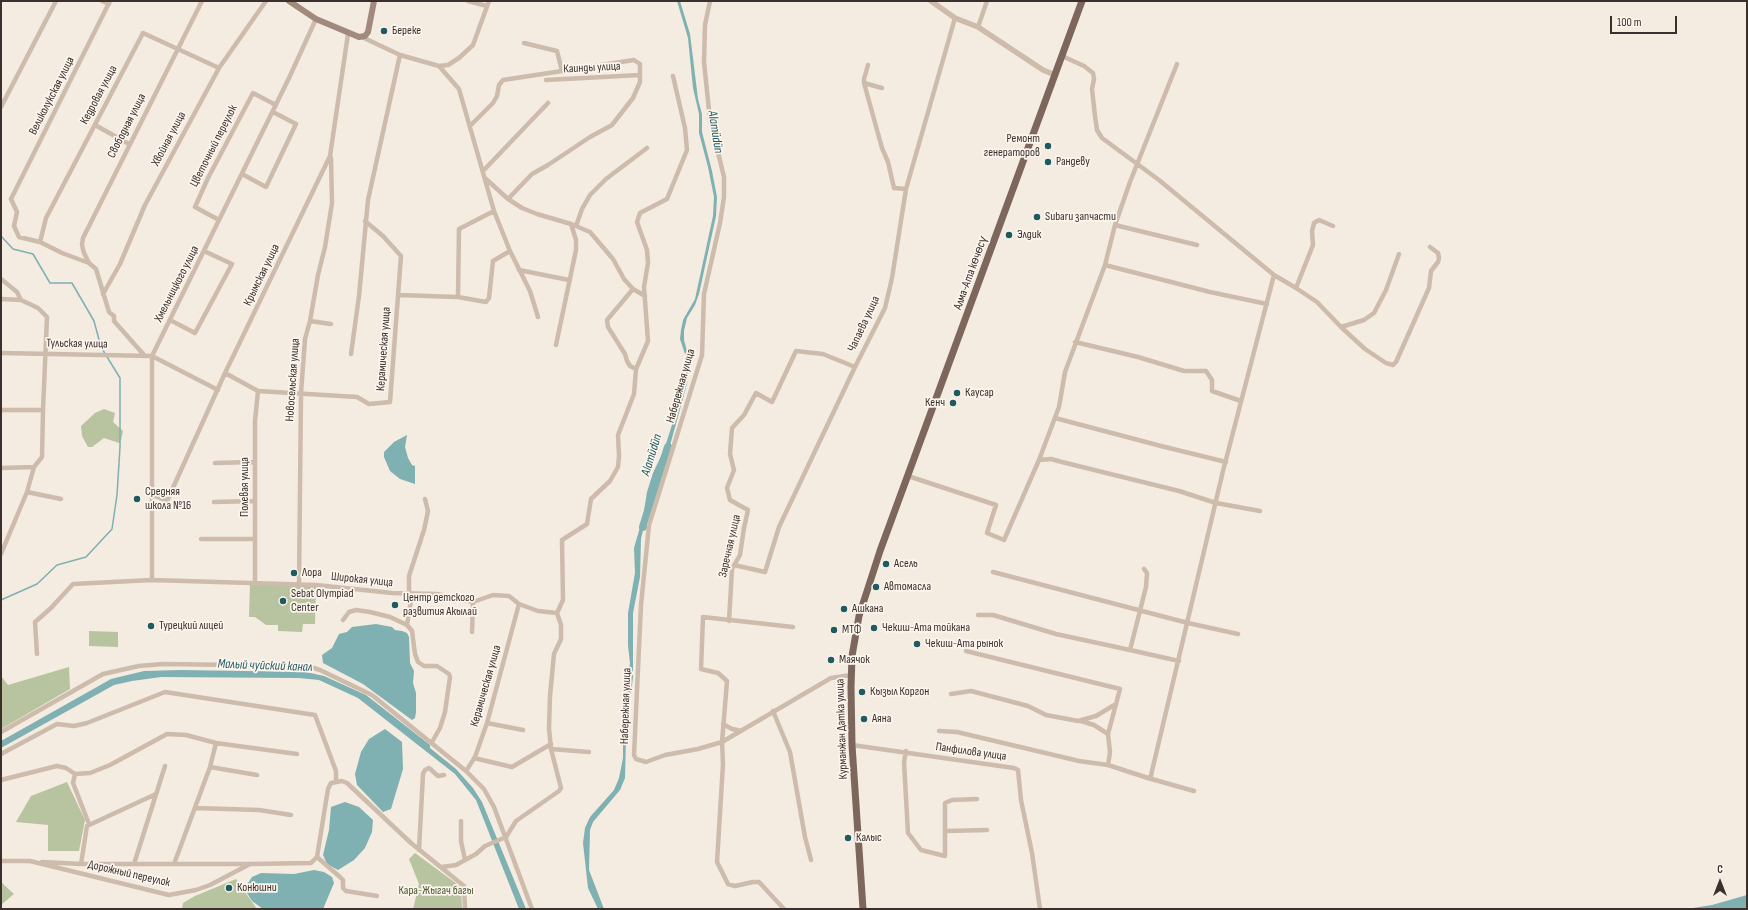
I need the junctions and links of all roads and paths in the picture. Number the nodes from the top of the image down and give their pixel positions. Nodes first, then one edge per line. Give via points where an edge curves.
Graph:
1 (56, 1) edge
2 (102, 1) edge
3 (202, 1) edge
4 (266, 1) edge
5 (289, 1) edge
6 (374, 1) edge
7 (468, 1) edge
8 (710, 1) edge
9 (931, 1) edge
10 (987, 1) edge
11 (1082, 1) edge
12 (109, 3) edge
13 (297, 3) edge
14 (488, 3) edge
15 (955, 18) junction
16 (316, 19) junction
17 (978, 27) junction
18 (348, 34) junction
19 (362, 37) junction
20 (524, 43) dead end
21 (178, 48) junction
22 (400, 55) junction
23 (1062, 56) junction
24 (1177, 64) dead end
25 (868, 65) dead end
26 (439, 66) junction
27 (219, 68) junction
28 (562, 71) junction
29 (640, 75) junction
30 (1055, 75) junction
31 (673, 76) dead end
32 (546, 80) dead end
33 (864, 82) junction
34 (882, 88) dead end
35 (548, 103) dead end
36 (276, 105) junction
37 (1, 106) edge
38 (273, 112) junction
39 (95, 125) junction
40 (470, 126) junction
41 (129, 144) junction
42 (646, 148) dead end
43 (330, 156) junction
44 (1137, 164) junction
45 (483, 171) junction
46 (242, 174) junction
47 (485, 178) junction
48 (906, 189) junction
49 (508, 199) junction
50 (494, 211) junction
51 (219, 220) junction
52 (365, 221) junction
53 (574, 225) junction
54 (1115, 225) junction
55 (1333, 226) dead end
56 (40, 242) junction
57 (1197, 246) dead end
58 (1430, 247) dead end
59 (204, 251) junction
60 (510, 251) junction
61 (1399, 254) dead end
62 (90, 262) junction
63 (1105, 264) junction
64 (519, 270) junction
65 (1274, 275) junction
66 (1, 279) edge
67 (569, 280) junction
68 (1296, 288) junction
69 (633, 289) junction
70 (103, 294) junction
71 (398, 295) junction
72 (645, 296) junction
73 (458, 297) junction
74 (1, 299) edge
75 (21, 300) junction
76 (1267, 304) junction
77 (538, 317) dead end
78 (170, 320) junction
79 (310, 321) junction
80 (331, 324) dead end
81 (1341, 327) junction
82 (1075, 342) junction
83 (556, 345) dead end
84 (1, 352) edge
85 (45, 353) junction
86 (351, 354) dead end
87 (144, 356) junction
88 (152, 356) junction
89 (855, 367) junction
90 (636, 368) junction
91 (225, 373) junction
92 (218, 390) junction
93 (258, 391) junction
94 (301, 393) junction
95 (1241, 400) junction
96 (1, 410) edge
97 (43, 410) junction
98 (1055, 418) junction
99 (1039, 460) junction
100 (255, 462) junction
101 (1226, 462) junction
102 (215, 463) dead end
103 (34, 467) junction
104 (1, 468) edge
105 (908, 476) junction
106 (27, 492) junction
107 (151, 494) junction
108 (61, 499) dead end
109 (425, 499) dead end
110 (255, 501) junction
111 (214, 502) dead end
112 (1216, 503) junction
113 (1260, 511) dead end
114 (201, 539) dead end
115 (255, 539) junction
116 (880, 551) joint
117 (1, 554) edge
118 (734, 565) junction
119 (1144, 568) dead end
120 (992, 572) dead end
121 (152, 580) junction
122 (255, 583) junction
123 (299, 585) junction
124 (410, 594) junction
125 (473, 602) junction
126 (519, 604) junction
127 (1140, 610) junction
128 (557, 613) junction
129 (978, 615) dead end
130 (343, 620) dead end
131 (729, 621) junction
132 (1188, 623) junction
133 (407, 625) junction
134 (793, 627) dead end
135 (472, 632) dead end
136 (1238, 634) dead end
137 (1130, 650) junction
138 (966, 651) dead end
139 (37, 654) dead end
140 (1179, 661) junction
141 (851, 675) junction
142 (951, 694) dead end
143 (1116, 704) junction
144 (773, 711) junction
145 (1078, 721) junction
146 (487, 723) junction
147 (723, 724) junction
148 (523, 730) dead end
149 (741, 731) junction
150 (939, 731) dead end
151 (1, 732) edge
152 (1108, 734) junction
153 (432, 742) junction
154 (722, 742) junction
155 (216, 743) junction
156 (852, 744) junction
157 (551, 746) junction
158 (906, 751) junction
159 (589, 752) dead end
160 (1, 754) edge
161 (297, 754) dead end
162 (474, 758) junction
163 (1108, 765) junction
164 (165, 766) dead end
165 (210, 767) junction
166 (466, 771) junction
167 (74, 774) junction
168 (256, 775) dead end
169 (444, 775) dead end
170 (1148, 778) junction
171 (1, 780) edge
172 (336, 781) junction
173 (1194, 791) dead end
174 (156, 794) junction
175 (977, 799) dead end
176 (195, 808) junction
177 (291, 815) dead end
178 (461, 821) dead end
179 (89, 824) junction
180 (987, 830) dead end
181 (946, 831) junction
182 (504, 838) junction
183 (419, 850) junction
184 (317, 857) junction
185 (30, 860) junction
186 (465, 860) junction
187 (811, 860) dead end
188 (1, 862) edge
189 (82, 864) junction
190 (134, 864) junction
191 (174, 864) junction
192 (250, 864) junction
193 (442, 867) junction
194 (376, 896) dead end
195 (465, 909) edge
196 (532, 909) edge
197 (784, 909) edge
198 (863, 909) edge
199 (1040, 909) edge

1 - 37 street
2 - 12 street
3 - 21 street, Свободная улица
4 - 27 street, Хвойная улица
5 - 13 main road
6 - 19 main road via 369,29
7 - 14 street
8 - 154 street, Набережная улица via 705,25 704,62 710,120 724,178 724,197 704,294 702,355 649,525 641,605 634,755 636,759 646,762
9 - 15 street
10 - 17 street
11 - 23 main road, Алма-Ата көчөсү
12 - 56 street, Великолукская улица via 11,200 17,212 14,226 19,237
13 - 16 main road
14 - 26 street via 473,45 448,65
15 - 17 street
15 - 48 street, Чапаева улица
16 - 18 main road
16 - 36 street, Хмельницкого улица
17 - 30 street via 1043,70
18 - 19 main road
18 - 43 street, Крымская улица
19 - 22 street
20 - 28 street via 557,51
21 - 27 street, Кедровая улица
21 - 39 street, Кедровая улица via 143,32
21 - 41 street, Свободная улица
22 - 26 street
22 - 52 street
23 - 30 main road, Алма-Ата көчөсү
23 - 44 street via 1093,73 1092,89 1097,130 1102,138
24 - 44 street
25 - 33 street
26 - 40 street via 459,89
27 - 70 street, Хвойная улица via 145,205 120,264
28 - 29 street via 634,60 640,64
28 - 40 street via 503,80 493,102
29 - 32 street, Каинды улица
29 - 49 street via 640,82 633,98 612,125 532,174
30 - 105 main road, Алма-Ата көчөсү
31 - 72 street via 685,128 687,150 667,198 640,213 636,222 647,250
33 - 34 street
33 - 48 street via 894,188
35 - 45 street
36 - 38 street, Хмельницкого улица
36 - 51 street, Цветочный переулок via 252,93 208,178 195,207
38 - 46 street, Хмельницкого улица
38 - 46 street via 296,124 266,187
39 - 41 street
39 - 56 street, Кедровая улица via 46,218
40 - 45 street
41 - 62 street, Свободная улица via 83,238 84,252
42 - 53 street via 590,195
43 - 79 street, Новосельская улица via 332,203 326,247
43 - 91 street, Крымская улица
44 - 54 street
44 - 65 street
45 - 47 street
46 - 51 street, Хмельницкого улица
47 - 49 street
47 - 50 street
48 - 89 street, Чапаева улица via 885,308
49 - 53 street via 537,214
50 - 60 street
50 - 73 street via 459,229
51 - 59 street, Хмельницкого улица
52 - 71 street, Керамическая улица via 402,256
52 - 86 street via 360,296
53 - 67 street via 576,250
53 - 69 street via 590,232 613,259
54 - 57 street
54 - 63 street
55 - 68 street via 1319,220 1314,223 1314,245
56 - 62 street via 62,253
58 - 81 street via 1440,258 1431,271 1429,288 1393,365 1364,349
59 - 78 street, Хмельницкого улица
59 - 78 street via 232,264 195,333
60 - 64 street
60 - 73 street via 493,261 489,298 486,302
61 - 81 street via 1386,290 1374,313 1364,320
62 - 70 street, Свободная улица via 96,269
63 - 76 street via 1210,292
63 - 82 street via 1090,309
64 - 67 street
64 - 77 street via 530,291
65 - 68 street
65 - 76 street
66 - 75 street via 17,292
67 - 83 street
68 - 81 street via 1317,302
69 - 72 street
69 - 90 street via 608,320 608,327 630,366
70 - 87 street, Свободная улица via 114,321
71 - 73 street
71 - 94 street, Керамическая улица via 390,402 369,404 357,397
72 - 90 street via 648,341
74 - 75 street
75 - 85 street via 30,302 47,318
76 - 95 street
78 - 88 street, Хмельницкого улица
79 - 80 street
79 - 94 street, Новосельская улица via 305,339
82 - 95 street via 1184,371 1206,371 1212,380 1212,391
82 - 98 street via 1063,378 1061,401
84 - 85 street, Тульская улица
85 - 87 street, Тульская улица
85 - 97 street
87 - 88 street, Тульская улица
88 - 92 street
88 - 107 street, Хмельницкого улица
89 - 118 street, Чапаева улица via 779,527 765,572
89 - 118 street, Заречная улица via 823,354 796,351 772,402 756,393 744,415 732,428 730,454 734,470 727,488 730,500 748,510 740,554
90 - 128 street via 634,394 618,435 618,466 610,481 591,499 587,524 562,540 563,600
91 - 92 street, Крымская улица
91 - 93 street
92 - 107 street, Крымская улица via 167,501
93 - 94 street
93 - 100 street, Полевая улица
94 - 123 street, Новосельская улица
95 - 101 street
96 - 97 street
97 - 103 street via 42,458
98 - 99 street
98 - 101 street
99 - 105 street via 1004,540 987,533 996,505
99 - 112 street via 1062,462 1179,491
100 - 102 street
100 - 110 street, Полевая улица
101 - 112 street
103 - 104 street
103 - 106 street
105 - 116 main road, Алма-Ата көчөсү
106 - 108 street
106 - 117 street
107 - 121 street, Хмельницкого улица
109 - 124 street via 428,511 409,576
110 - 111 street
110 - 115 street, Полевая улица
112 - 113 street
112 - 132 street
114 - 115 street
115 - 122 street, Полевая улица
116 - 141 main road, Курманжан Датка улица via 859,616
118 - 131 street, Заречная улица
119 - 127 street via 1147,579
120 - 127 street
121 - 122 street, Широкая улица
121 - 139 street, Широкая улица via 73,584 35,622
122 - 123 street, Широкая улица
123 - 124 street, Широкая улица
124 - 125 street, Широкая улица via 437,594
124 - 133 street
125 - 126 street via 493,595 509,596
125 - 135 street
126 - 128 street via 538,611
126 - 146 street, Керамическая улица
127 - 132 street
127 - 137 street
128 - 157 street via 561,639 554,654 550,696
129 - 137 street via 993,615 1056,634
130 - 133 street via 349,612 356,610 390,617
131 - 134 street
131 - 147 street via 704,617 701,669 718,673 727,680
132 - 136 street
132 - 140 street
133 - 153 street via 412,631 418,662 424,666 437,666 450,677 446,712
137 - 140 street
138 - 143 street via 1120,689
140 - 170 street via 1151,776
141 - 144 street, Набережная улица via 831,678
141 - 156 main road, Курманжан Датка улица
142 - 145 street via 971,692 1028,706 1046,715
143 - 145 street via 1096,716
143 - 152 street
144 - 149 street, Набережная улица
144 - 187 street via 790,752
145 - 152 street via 1094,725
146 - 148 street
146 - 162 street, Керамическая улица
147 - 149 street
147 - 154 street
149 - 154 street, Набережная улица
150 - 163 street via 957,732 1051,755
151 - 153 street via 103,674 139,666 307,666 372,695
152 - 163 street
153 - 166 street
154 - 197 street via 717,862 728,884 735,886 759,882
155 - 161 street
155 - 165 street
155 - 167 street via 167,734 110,765 90,773
156 - 158 street, Панфилова улица
156 - 198 main road, Курманжан Датка улица
157 - 159 street
157 - 162 street via 512,767
157 - 182 street via 561,782 559,791 516,821
158 - 181 street via 904,762 908,833 921,850 944,856
158 - 199 street, Панфилова улица via 1018,770
160 - 172 street via 57,724 74,726 87,723 165,692 315,715 336,772
162 - 166 street, Керамическая улица
163 - 170 street
164 - 174 street
165 - 168 street
165 - 176 street
166 - 182 street via 484,789 494,807
167 - 171 street via 66,768 57,766
167 - 179 street via 73,783
169 - 183 street via 438,776 429,768 423,774
170 - 173 street
172 - 183 street via 347,783
172 - 184 street via 331,783 328,789
174 - 179 street
174 - 190 street
175 - 181 street via 952,800 945,803
176 - 177 street via 259,810
176 - 191 street
178 - 186 street
179 - 189 street
180 - 181 street
182 - 186 street via 488,844
182 - 196 street
183 - 193 street
184 - 192 street, Дорожный переулок via 311,863
184 - 194 street via 343,880 343,888 346,891
185 - 188 street, Дорожный переулок
185 - 189 street
185 - 192 street, Дорожный переулок via 169,895 210,885
186 - 193 street via 456,865
189 - 190 street
190 - 191 street
191 - 192 street
193 - 195 street via 464,886

